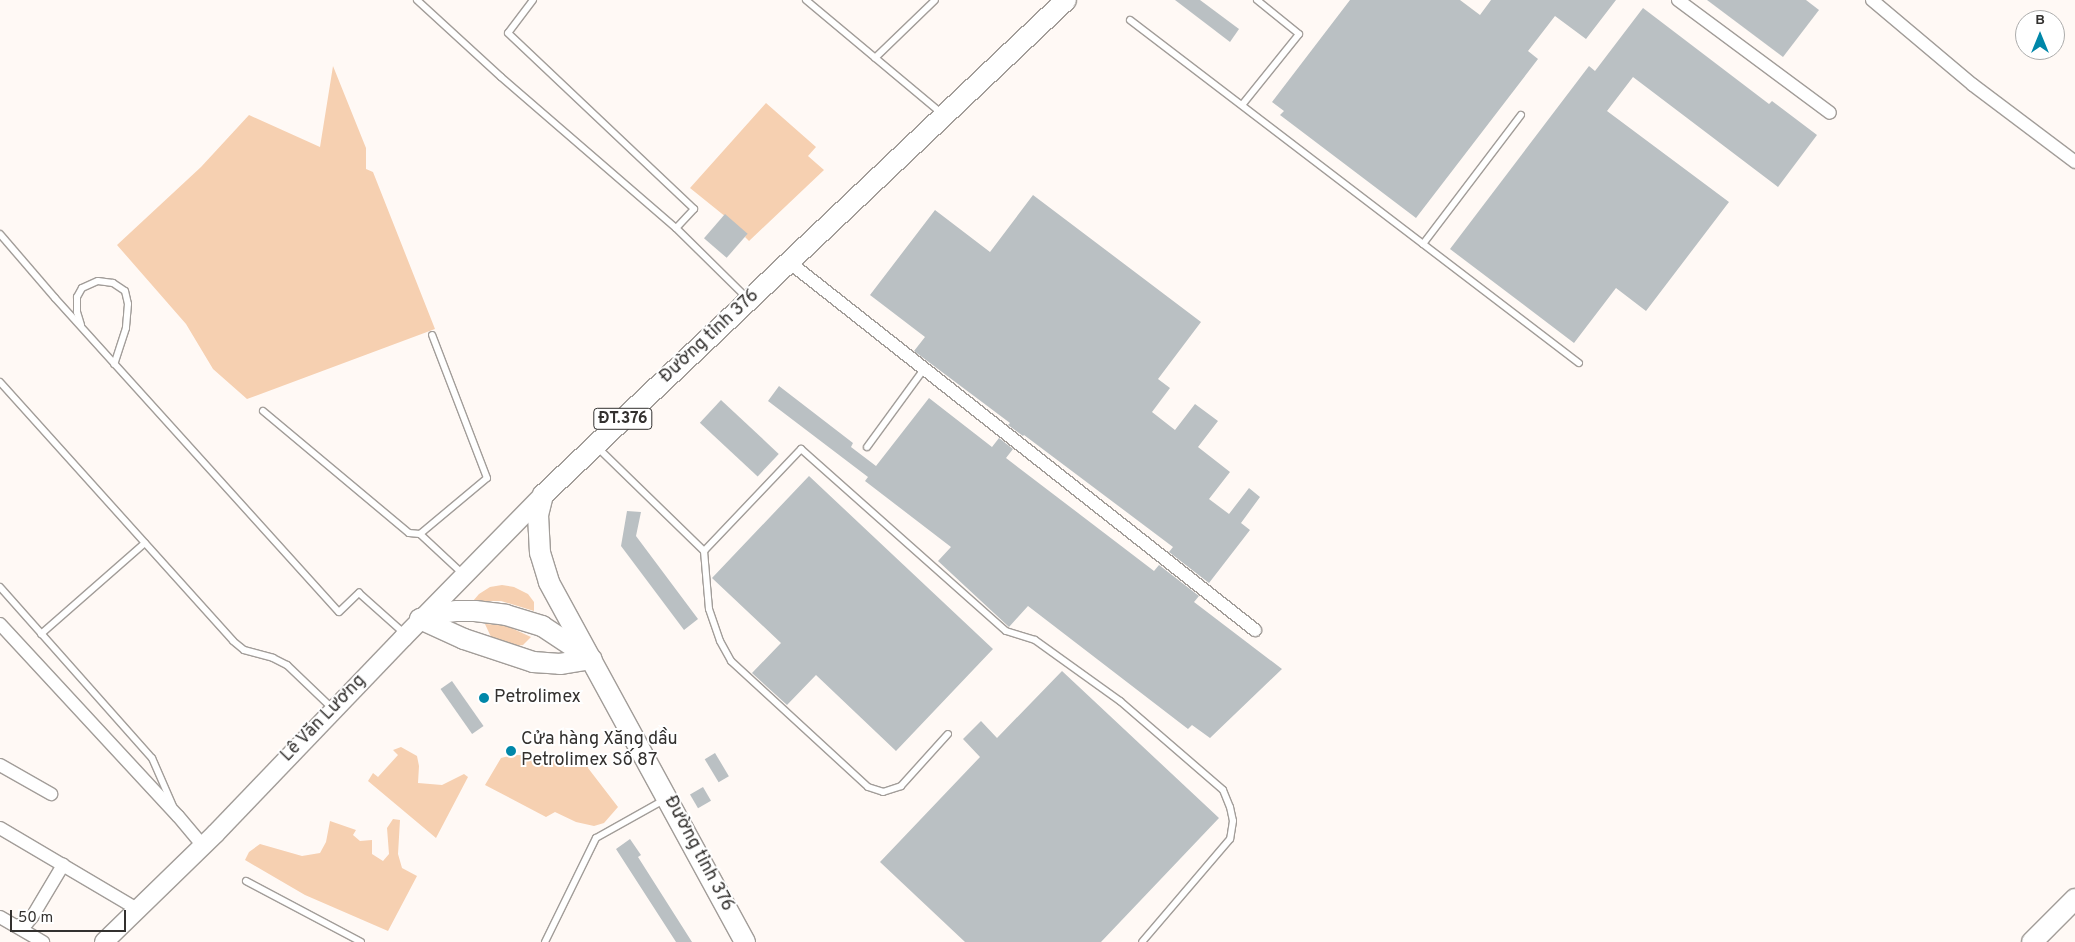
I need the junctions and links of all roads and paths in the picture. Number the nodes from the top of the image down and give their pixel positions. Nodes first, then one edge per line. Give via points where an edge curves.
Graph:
1 (418, 0) edge
2 (533, 0) edge
3 (806, 0) edge
4 (935, 0) edge
5 (1066, 0) edge
6 (1257, 0) edge
7 (1678, 0) edge
8 (1872, 0) edge
9 (1130, 20) dead end
10 (875, 58) junction
11 (1242, 105) junction
12 (1830, 113) dead end
13 (1521, 115) dead end
14 (944, 116) junction
15 (2075, 162) edge
16 (676, 228) junction
17 (0, 234) edge
18 (1423, 244) junction
19 (789, 262) junction
20 (749, 300) junction
21 (82, 328) junction
22 (432, 335) dead end
23 (1579, 363) dead end
24 (114, 364) junction
25 (924, 369) junction
26 (0, 382) edge
27 (263, 411) dead end
28 (595, 446) junction
29 (867, 447) dead end
30 (543, 495) junction
31 (420, 534) junction
32 (145, 543) junction
33 (704, 551) junction
34 (464, 575) junction
35 (0, 587) edge
36 (420, 619) junction
37 (0, 624) edge
38 (1255, 630) dead end
39 (41, 634) junction
40 (405, 635) junction
41 (592, 659) junction
42 (333, 709) junction
43 (948, 734) dead end
44 (0, 766) edge
45 (51, 794) dead end
46 (667, 798) junction
47 (178, 816) junction
48 (0, 828) edge
49 (202, 845) junction
50 (63, 865) junction
51 (246, 881) dead end
52 (2075, 899) edge
53 (137, 909) junction
54 (0, 917) edge
55 (16, 926) junction
56 (43, 942) edge
57 (104, 942) edge
58 (361, 942) edge
59 (545, 942) edge
60 (745, 942) edge
61 (1142, 942) edge
62 (2032, 942) edge

1 - 16 lane via 501,77
2 - 16 lane via 508,33 694,209
3 - 10 lane
4 - 10 lane
5 - 14 main road, Đường tỉnh 376 / ĐT.376
6 - 11 lane via 1299,34
7 - 12 street
8 - 15 street via 1973,85
9 - 11 lane
10 - 14 lane
11 - 18 lane
13 - 18 lane
14 - 19 main road, Đường tỉnh 376 / ĐT.376
16 - 20 lane
17 - 21 lane
18 - 23 lane
19 - 20 main road, Đường tỉnh 376 / ĐT.376
19 - 25 street
20 - 28 main road, Đường tỉnh 376 / ĐT.376
21 - 24 lane
21 - 24 lane via 78,297 82,288 98,281 113,283 125,290 128,304 126,328
22 - 31 lane via 487,478
24 - 40 lane via 339,612 359,593
25 - 29 lane
25 - 38 street
26 - 32 lane
27 - 31 lane via 409,533
28 - 30 main road, Đường tỉnh 376 / ĐT.376
28 - 33 lane
30 - 34 main road, Lê Văn Lương
30 - 41 main road, Đường tỉnh 376 via 538,515 543,568
31 - 34 lane
32 - 39 lane
32 - 42 lane via 233,641 244,650 287,665
33 - 43 lane via 709,609 731,662 868,787 883,792 901,786
33 - 61 lane via 801,449 1006,631 1036,640 1120,701 1223,790 1233,821 1230,839
34 - 36 main road, Lê Văn Lương
35 - 39 lane
36 - 40 main road, Lê Văn Lương
36 - 41 main road via 464,639 533,662 560,664
36 - 41 main road via 438,613 475,610 506,615 542,626
37 - 47 street
39 - 47 lane via 152,758
40 - 42 main road, Lê Văn Lương
41 - 46 main road, Đường tỉnh 376
42 - 49 main road, Lê Văn Lương
44 - 45 street
46 - 59 lane via 596,838
46 - 60 main road, Đường tỉnh 376
47 - 49 street
48 - 50 street
49 - 53 main road, Lê Văn Lương
50 - 53 street
50 - 55 street via 32,917 27,923
51 - 58 lane
52 - 62 main road
53 - 57 main road, Lê Văn Lương
54 - 55 street
55 - 56 street

